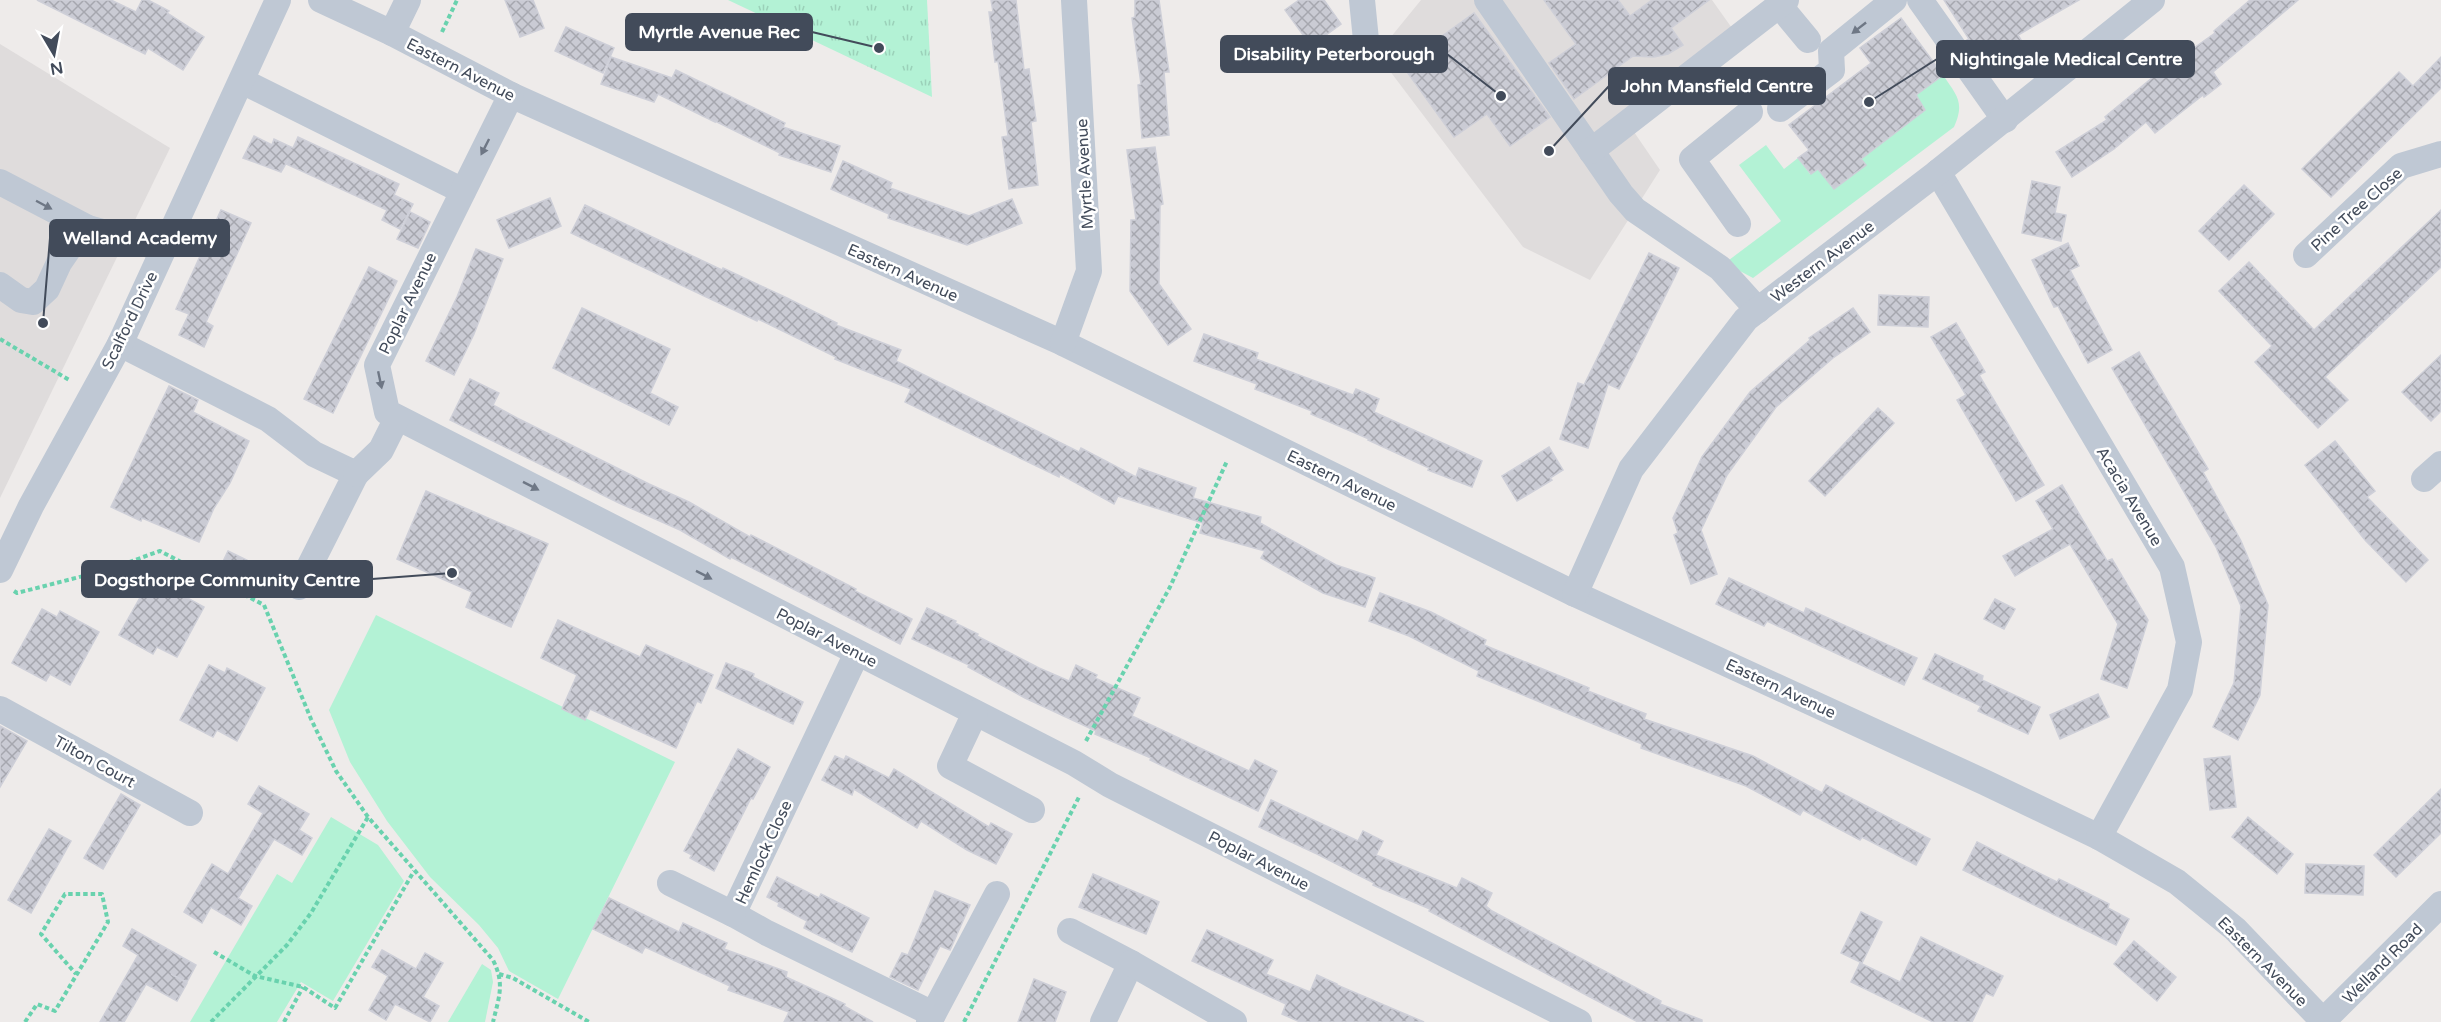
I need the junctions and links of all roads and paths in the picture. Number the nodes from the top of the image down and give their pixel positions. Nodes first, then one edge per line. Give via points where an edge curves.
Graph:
1 (278, 0) edge
2 (321, 0) edge
3 (408, 0) edge
4 (457, 0) edge
5 (1074, 0) edge
6 (1362, 0) edge
7 (1487, 0) edge
8 (1920, 0) edge
9 (2152, 0) edge
10 (1783, 3) edge
11 (1891, 3) edge
12 (392, 33) junction
13 (1366, 40) dead end
14 (1808, 40) dead end
15 (431, 54) junction
16 (242, 81) junction
17 (511, 95) junction
18 (1780, 109) dead end
19 (1750, 112) dead end
20 (2005, 120) junction
21 (1591, 151) junction
22 (2441, 153) edge
23 (1938, 172) junction
24 (0, 182) edge
25 (463, 191) junction
26 (1738, 224) dead end
27 (88, 228) junction
28 (164, 249) junction
29 (2306, 255) dead end
30 (0, 285) edge
31 (1758, 310) junction
32 (0, 339) edge
33 (1063, 343) junction
34 (120, 344) junction
35 (92, 394) junction
36 (397, 418) junction
37 (1227, 461) dead end
38 (356, 474) junction
39 (4, 579) edge
40 (299, 587) dead end
41 (1575, 594) junction
42 (858, 653) junction
43 (0, 709) edge
44 (975, 713) junction
45 (1074, 763) junction
46 (1032, 810) dead end
47 (190, 813) dead end
48 (368, 817) junction
49 (2099, 837) junction
50 (414, 871) junction
51 (670, 883) dead end
52 (997, 894) dead end
53 (2441, 904) edge
54 (733, 914) junction
55 (1070, 931) dead end
56 (214, 952) dead end
57 (1131, 963) junction
58 (76, 974) junction
59 (500, 974) junction
60 (255, 976) junction
61 (303, 987) junction
62 (931, 1018) edge
63 (2323, 1021) edge
64 (25, 1022) edge
65 (211, 1022) edge
66 (284, 1022) edge
67 (493, 1022) edge
68 (589, 1022) edge
69 (964, 1022) edge
70 (1104, 1022) edge
71 (1234, 1022) edge
72 (1579, 1022) edge

1 - 16 street, Scalford Drive
2 - 12 street, Eastern Avenue
3 - 12 street
4 - 15 path
5 - 33 street, Myrtle Avenue via 1089,271
6 - 13 street
7 - 21 street
8 - 20 street
9 - 20 street, Western Avenue
10 - 14 street
10 - 21 street
11 -> 18 street via 1831,51 1832,70
12 - 15 street, Eastern Avenue
15 - 17 street, Eastern Avenue
16 - 25 street
16 - 28 street, Scalford Drive
17 -> 25 street, Poplar Avenue
17 - 33 street, Eastern Avenue
19 - 26 street via 1692,159
20 - 23 street, Western Avenue
21 - 31 street via 1635,210 1720,268
22 - 29 street, Pine Tree Close via 2401,166
23 - 31 street, Western Avenue
23 - 49 street, Acacia Avenue via 2172,567 2188,642 2180,690
24 -> 27 street
25 -> 36 street, Poplar Avenue via 377,365 387,412
27 - 28 street
27 - 30 street via 59,263 47,289 33,302 21,300
28 - 34 street, Scalford Drive
31 - 41 street, Western Avenue via 1746,319 1631,469
32 - 35 path
33 - 41 street, Eastern Avenue
34 - 35 street, Scalford Drive
34 - 38 street via 268,419 314,454
35 - 39 street, Scalford Drive via 31,506
36 - 38 street via 381,450
36 -> 42 street, Poplar Avenue
37 - 45 path via 1170,587
38 - 40 street
39 - 48 path via 17,593 107,570 160,551 264,605 336,771
41 - 49 street, Eastern Avenue
42 - 44 street, Poplar Avenue
42 - 54 street, Hemlock Close
43 - 47 street, Tilton Court
44 - 45 street, Poplar Avenue
44 - 46 street via 950,766
45 - 69 path via 1059,786 1080,795
45 - 72 street, Poplar Avenue via 1110,785
48 - 50 path
48 - 60 path via 310,913 287,945
49 - 63 street, Eastern Avenue via 2177,882 2227,922
50 - 59 path via 493,960
50 - 61 path via 335,1008
51 - 54 street
52 - 62 street
53 - 63 street, Welland Road
54 - 62 street, Hemlock Close
55 - 57 street
56 - 60 path
57 - 70 street
57 - 71 street
58 - 58 path via 108,922 102,894 65,894 41,934
58 - 64 path via 55,1011 37,1004
59 - 67 path via 501,989
59 - 68 path
60 - 61 path
60 - 65 path
61 - 66 path

